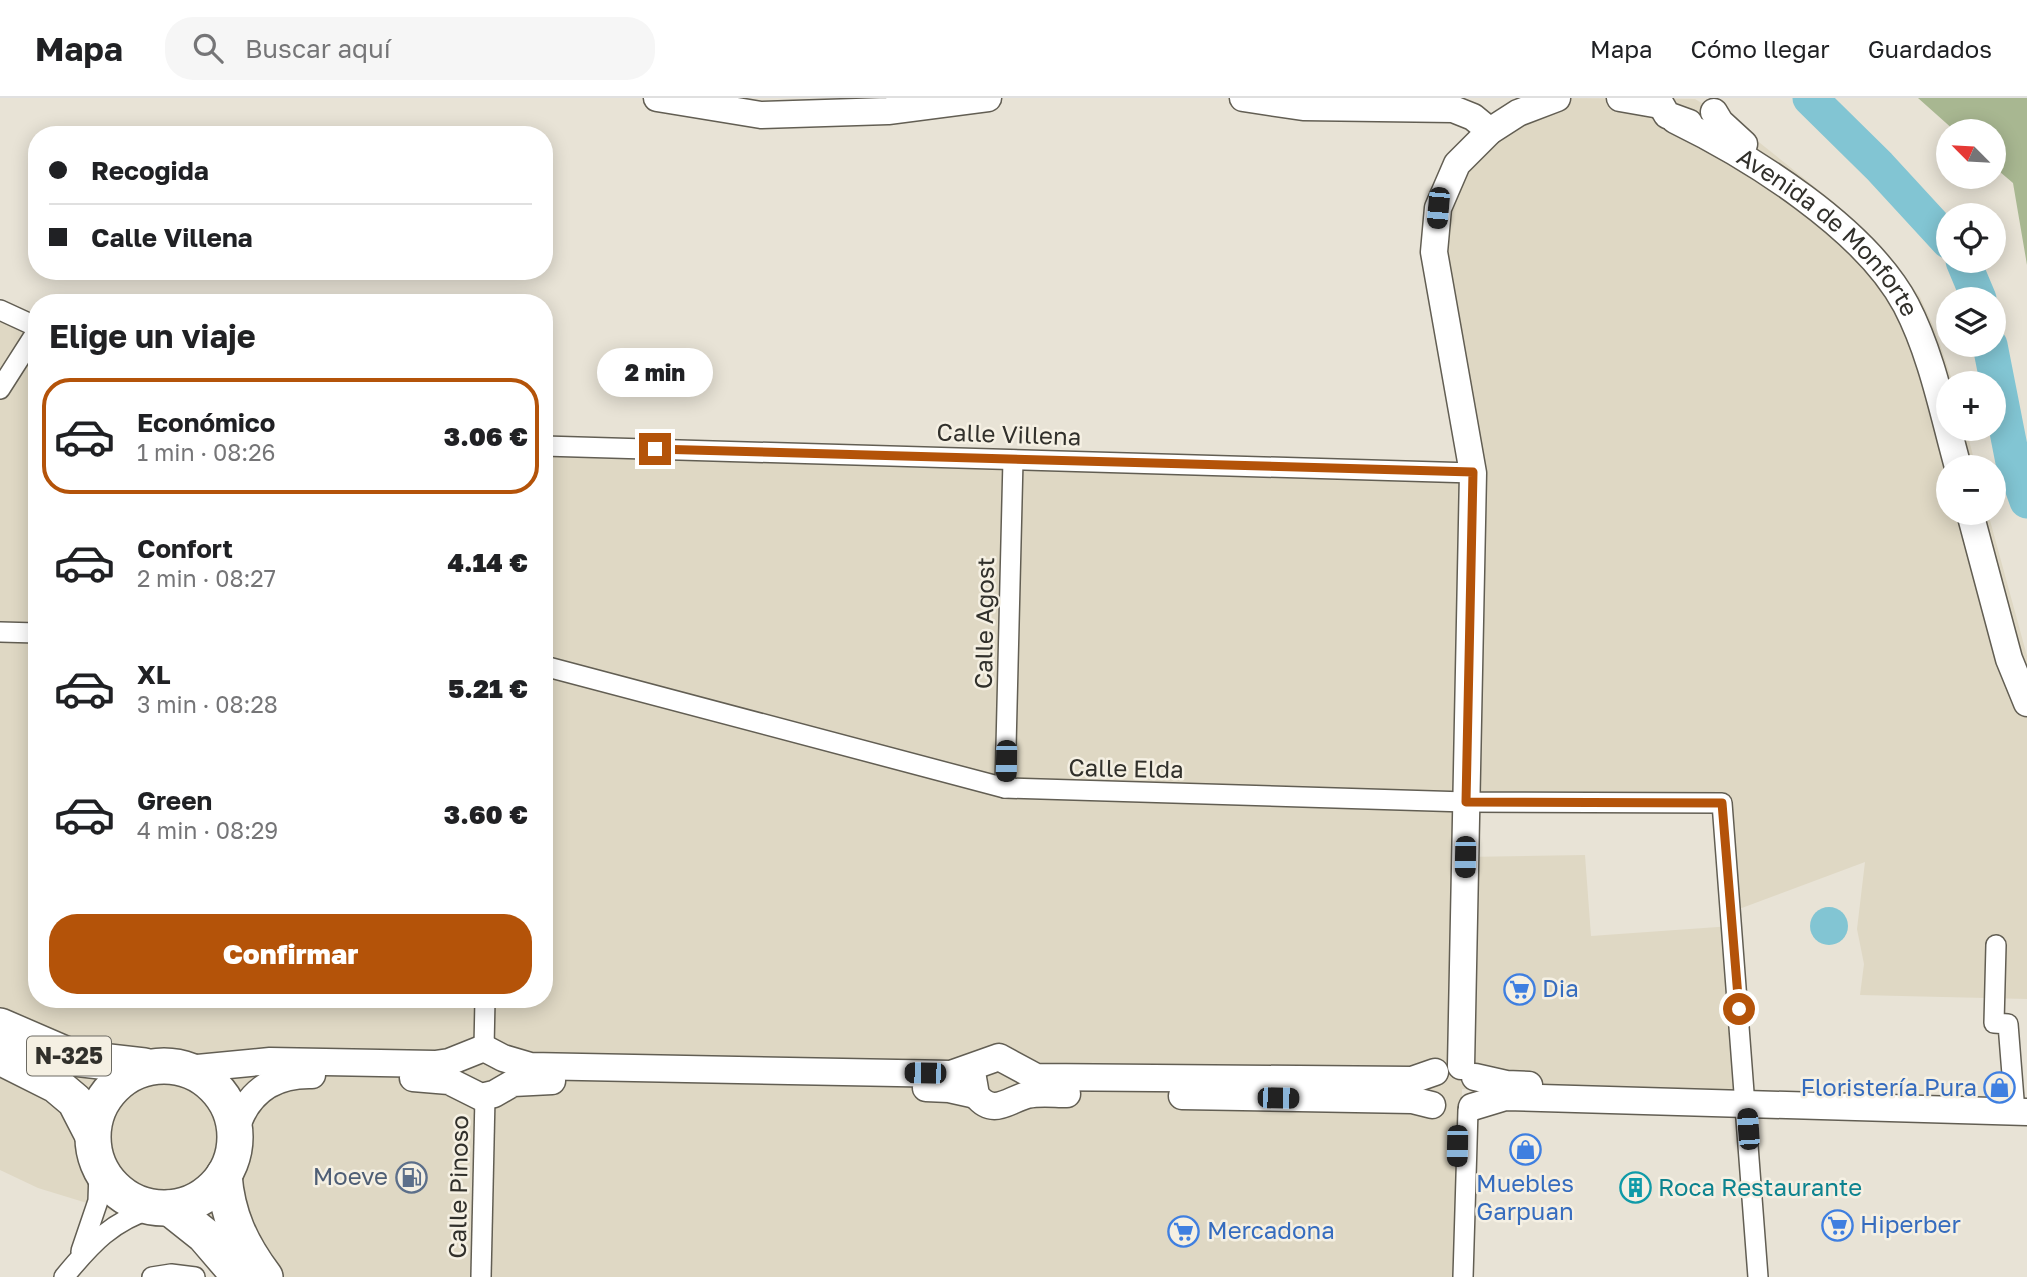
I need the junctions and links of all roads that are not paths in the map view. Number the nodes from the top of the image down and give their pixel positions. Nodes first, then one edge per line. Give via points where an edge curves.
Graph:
1 (657, 98) edge
2 (988, 98) edge
3 (1243, 98) edge
4 (1557, 98) edge
5 (1620, 98) edge
6 (1720, 102) edge
7 (1664, 108) edge
8 (1490, 131) junction
9 (0, 310) edge
10 (28, 324) edge
11 (28, 344) edge
12 (1941, 371) edge
13 (0, 389) edge
14 (553, 446) edge
15 (1955, 455) edge
16 (1013, 460) junction
17 (1473, 472) junction
18 (1973, 525) edge
19 (1982, 525) edge
20 (0, 632) edge
21 (28, 634) edge
22 (553, 668) edge
23 (2027, 677) edge
24 (2027, 703) edge
25 (1005, 788) junction
26 (1466, 802) junction
27 (1996, 945) dead end
28 (485, 1008) edge
29 (0, 1026) edge
30 (483, 1054) junction
31 (0, 1057) edge
32 (980, 1064) junction
33 (144, 1066) junction
34 (187, 1069) junction
35 (1019, 1070) junction
36 (1457, 1071) junction
37 (483, 1091) junction
38 (976, 1095) junction
39 (1746, 1098) junction
40 (1014, 1101) junction
41 (2021, 1107) edge
42 (1457, 1109) junction
43 (236, 1133) junction
44 (92, 1134) junction
45 (99, 1171) junction
46 (224, 1175) junction
47 (162, 1208) junction
48 (70, 1270) edge
49 (152, 1277) edge
50 (195, 1277) edge
51 (240, 1277) edge
52 (265, 1277) edge
53 (481, 1277) edge
54 (1455, 1277) edge
55 (1464, 1277) edge
56 (1758, 1277) edge

1 - 2 main road via 761,115 888,111
3 - 8 main road via 1303,107 1453,109
4 - 8 main road via 1518,113
5 - 7 main road
6 - 7 main road via 1695,123
6 - 12 main road, Avenida de Monforte via 1734,137 1823,202 1891,267 1915,300
7 - 15 main road, Avenida de Monforte via 1771,174 1850,237 1881,270 1905,303 1921,338
8 - 17 main road via 1457,164 1438,208 1434,252
9 - 10 street
11 - 13 street
14 - 16 street, Calle Villena
16 - 17 street, Calle Villena
16 - 25 street, Calle Agost
17 - 26 main road
18 - 24 main road via 2009,659
19 - 23 main road
20 - 21 street
22 - 25 street, Calle Elda
25 - 26 street, Calle Elda
26 - 36 main road
26 - 39 street, Calle Elda via 1722,803
27 - 41 street via 1994,1023 2008,1024
28 - 30 street
29 - 33 highway, N-325 via 74,1058
30 - 32 main road via 530,1066 938,1074
30 - 34 main road via 435,1064 270,1061
30 - 37 main road via 507,1074
30 - 37 main road via 458,1072
31 - 44 highway, N-325 via 57,1085 75,1101
32 - 35 main road via 999,1057
32 - 38 main road via 973,1080
33 - 34 highway, N-325 via 174,1064
33 - 44 highway, N-325 via 104,1098
34 - 43 highway, N-325 via 206,1078 221,1093
35 - 36 main road via 1036,1077 1412,1080
35 - 40 main road via 1022,1086
36 - 39 main road via 1506,1084
36 - 42 main road via 1478,1092
36 - 42 main road via 1427,1090
37 - 38 main road via 527,1081 949,1089
37 - 43 main road via 436,1079 284,1077 250,1098
37 - 53 street, Calle Pinoso
38 - 40 main road via 992,1106
39 - 41 main road
39 - 42 main road via 1505,1097
39 - 56 street
40 - 42 main road via 1037,1094 1412,1100
42 - 54 street
42 - 55 street
43 - 46 highway
44 - 45 highway, N-325
45 - 47 highway via 131,1200
45 - 48 street via 98,1201 88,1237
46 - 47 highway via 210,1192 191,1203
46 - 52 highway via 232,1220 246,1252
47 - 48 street via 128,1216 107,1230
47 - 51 highway via 204,1235
49 - 50 street

